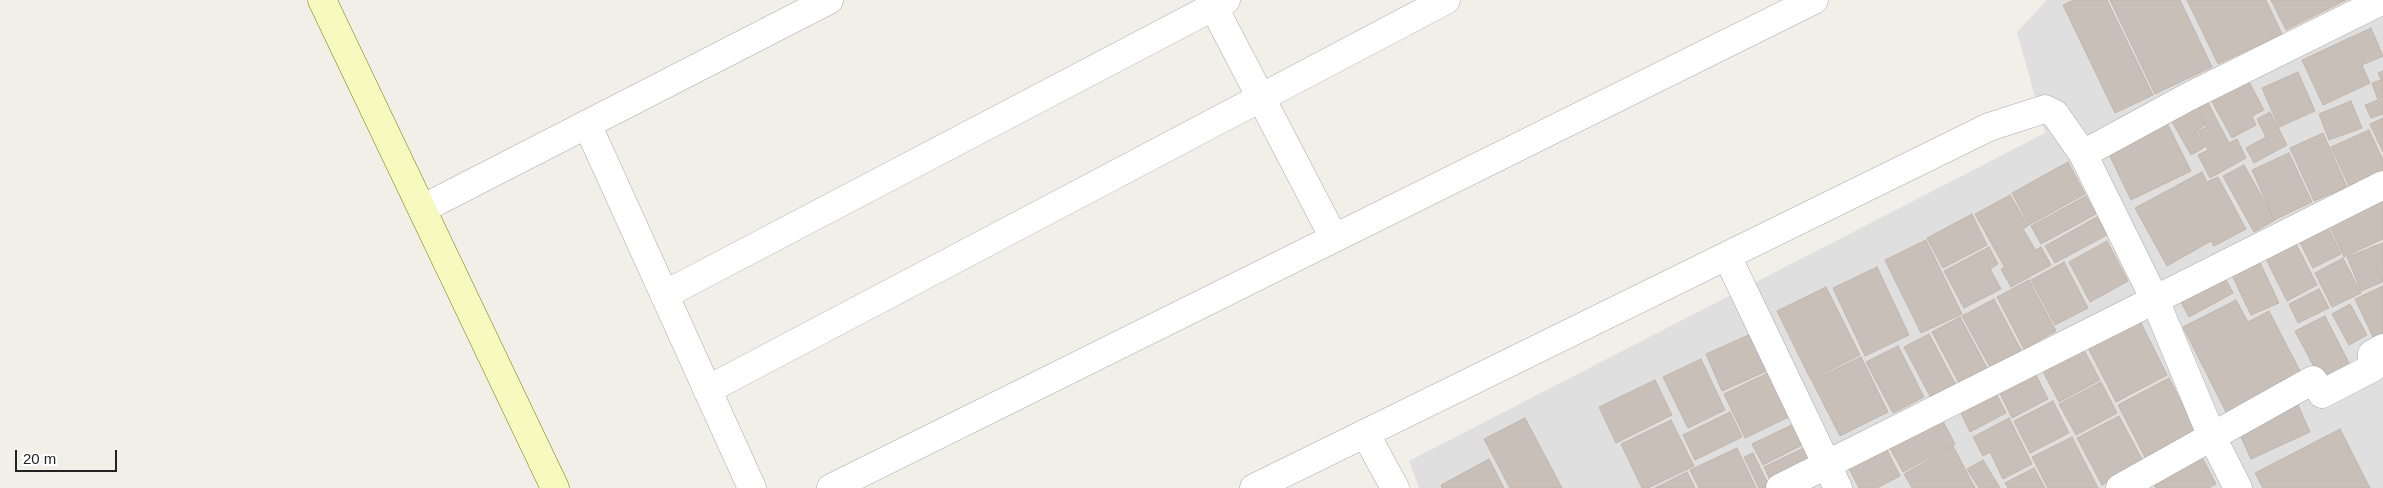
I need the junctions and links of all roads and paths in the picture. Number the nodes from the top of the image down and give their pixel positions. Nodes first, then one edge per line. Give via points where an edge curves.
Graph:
1 (322, 0) edge
2 (829, 0) edge
3 (1446, 0) edge
4 (1814, 0) edge
5 (2383, 0) edge
6 (1216, 2) edge
7 (1261, 98) junction
8 (587, 124) junction
9 (2083, 154) junction
10 (2383, 185) edge
11 (422, 209) junction
12 (1334, 238) junction
13 (1727, 256) junction
14 (664, 295) junction
15 (2155, 300) junction
16 (2383, 348) edge
17 (707, 390) junction
18 (1366, 433) junction
19 (2212, 437) junction
20 (1833, 477) edge
21 (555, 488) edge
22 (752, 488) edge
23 (831, 488) edge
24 (1254, 488) edge
25 (1395, 488) edge
26 (1780, 488) edge
27 (2120, 488) edge
28 (2238, 488) edge

1 - 11 street
2 - 8 street
3 - 7 street
4 - 12 street
5 - 9 street via 2188,97
6 - 7 street
6 - 14 street
7 - 12 street
7 - 17 street
8 - 11 street
8 - 14 street
9 - 13 street via 2055,114 2035,111 1990,127
9 - 15 street
10 - 15 street
11 - 21 street
12 - 23 street
13 - 18 street
13 - 20 street
14 - 17 street
15 - 19 street
15 - 20 street
16 - 19 street via 2372,354 2372,368 2338,386 2322,394 2313,380
17 - 22 street
18 - 24 street
18 - 25 street
19 - 27 street
19 - 28 street
20 - 26 street

